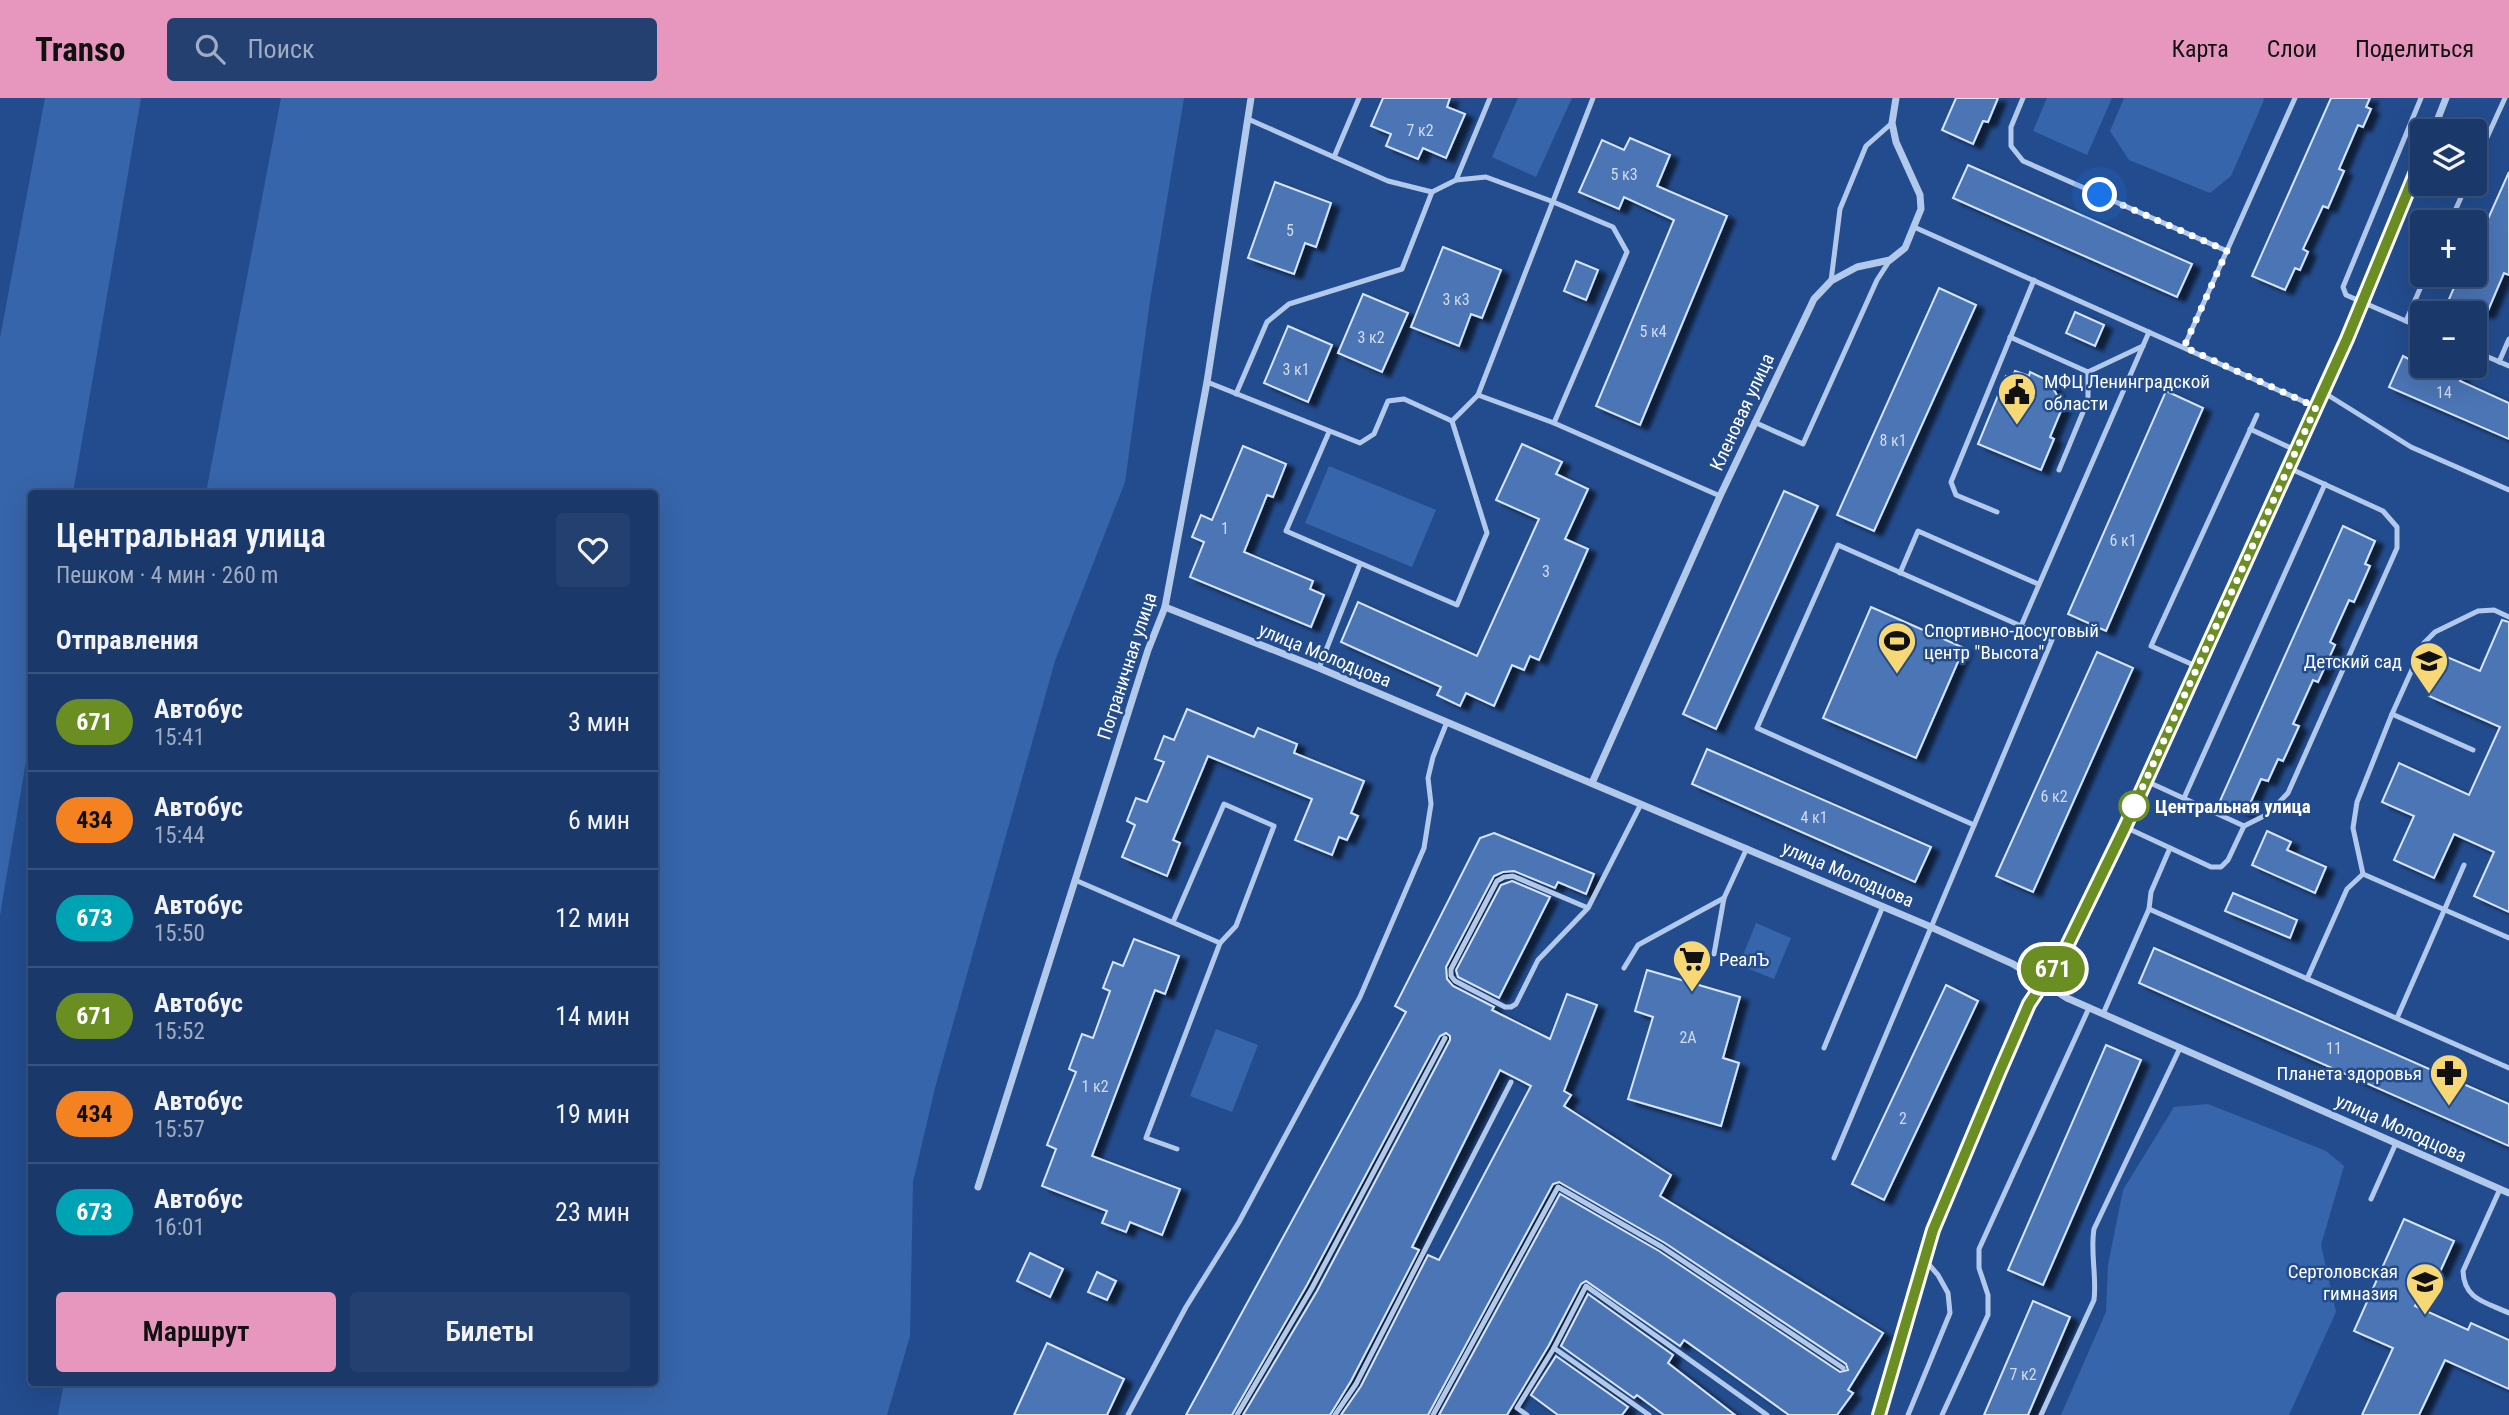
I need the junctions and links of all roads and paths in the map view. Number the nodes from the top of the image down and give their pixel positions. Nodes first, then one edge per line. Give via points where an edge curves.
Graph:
1 (1251, 98) edge
2 (1359, 98) edge
3 (1490, 98) edge
4 (1593, 98) edge
5 (1896, 98) edge
6 (2023, 98) edge
7 (2295, 98) edge
8 (2421, 98) edge
9 (2446, 98) edge
10 (2505, 98) edge
11 (1248, 119) junction
12 (2438, 119) edge
13 (1892, 123) junction
14 (2487, 137) edge
15 (1334, 157) junction
16 (1456, 180) junction
17 (2410, 186) edge
18 (1432, 192) junction
19 (1551, 201) junction
20 (1913, 227) junction
21 (2227, 251) junction
22 (1890, 260) junction
23 (1831, 281) junction
24 (2034, 281) junction
25 (2421, 287) edge
26 (2362, 302) junction
27 (2406, 321) junction
28 (2410, 323) edge
29 (2149, 332) junction
30 (2010, 337) junction
31 (2509, 339) edge
32 (2143, 346) junction
33 (2184, 347) junction
34 (2487, 357) edge
35 (2499, 362) junction
36 (2509, 366) edge
37 (2088, 372) junction
38 (1207, 382) junction
39 (2323, 392) junction
40 (1236, 394) junction
41 (1478, 396) junction
42 (2316, 407) junction
43 (2257, 415) dead end
44 (1452, 421) junction
45 (1754, 422) junction
46 (1554, 424) junction
47 (2250, 429) junction
48 (1329, 432) junction
49 (2297, 450) junction
50 (2289, 468) junction
51 (2059, 470) dead end
52 (2325, 484) junction
53 (2509, 490) edge
54 (1720, 496) junction
55 (1997, 512) dead end
56 (1360, 564) junction
57 (1900, 573) junction
58 (2038, 584) junction
59 (1165, 607) junction
60 (2509, 617) edge
61 (2021, 626) junction
62 (2198, 667) junction
63 (1319, 668) junction
64 (2392, 714) junction
65 (1447, 722) junction
66 (2473, 750) dead end
67 (2146, 781) junction
68 (1592, 783) junction
69 (2184, 798) junction
70 (1640, 804) junction
71 (1974, 825) junction
72 (2244, 826) junction
73 (2125, 827) junction
74 (1747, 848) junction
75 (2170, 848) junction
76 (2464, 865) dead end
77 (2363, 874) junction
78 (1074, 880) junction
79 (1724, 898) junction
80 (1883, 906) junction
81 (1588, 908) junction
82 (2149, 909) junction
83 (2445, 910) junction
84 (1173, 922) junction
85 (1931, 927) junction
86 (2509, 939) edge
87 (1220, 943) junction
88 (1714, 954) dead end
89 (1624, 968) dead end
90 (2307, 979) junction
91 (2044, 982) junction
92 (2089, 1008) junction
93 (2103, 1014) junction
94 (2397, 1018) junction
95 (1445, 1038) dead end
96 (1824, 1048) dead end
97 (2180, 1048) junction
98 (2509, 1068) edge
99 (1511, 1082) dead end
100 (2396, 1143) junction
101 (1177, 1149) dead end
102 (1834, 1158) dead end
103 (978, 1186) dead end
104 (2500, 1189) junction
105 (2509, 1193) edge
106 (2371, 1199) dead end
107 (1925, 1261) junction
108 (2509, 1313) edge
109 (1554, 1348) junction
110 (1843, 1368) dead end
111 (1128, 1415) edge
112 (1237, 1415) edge
113 (1335, 1415) edge
114 (1433, 1415) edge
115 (1527, 1415) edge
116 (1649, 1415) edge
117 (1768, 1415) edge
118 (1879, 1415) edge
119 (1908, 1415) edge
120 (1942, 1415) edge
121 (2041, 1415) edge

1 - 11 street, Пограничная улица
2 - 15 lane
3 - 16 lane
4 - 19 lane
5 - 13 street
6 - 21 lane via 2011,127 2011,146 2024,161
7 - 21 lane
8 - 26 lane via 2343,287 2346,295
9 - 12 street
10 - 14 lane
11 - 15 lane
11 - 38 street, Пограничная улица
13 - 20 street via 1920,195 1921,209
13 - 23 lane via 1866,146 1840,209
15 - 18 lane via 1388,181
16 - 18 lane
16 - 19 lane via 1486,177
17 - 26 street
18 - 40 lane via 1402,269 1289,304 1267,322
19 - 41 lane
19 - 46 lane via 1613,227 1626,251
20 - 22 street via 1905,248
20 - 24 lane
21 - 33 lane
22 - 23 street, Кленовая улица via 1857,267
22 - 45 lane via 1803,444
23 - 45 street, Кленовая улица via 1814,299
24 - 29 lane
24 - 30 lane
25 - 27 lane
26 - 27 lane
26 - 39 street
27 - 28 lane
29 - 32 lane
29 - 33 lane
30 - 37 lane
30 - 55 lane via 1951,482 1956,495
31 - 35 lane
32 - 37 lane
32 - 58 lane
33 - 42 lane
34 - 35 lane
35 - 36 lane
37 - 51 lane via 2088,401
38 - 40 lane
38 - 59 street, Пограничная улица
39 - 42 street
39 - 53 lane via 2411,447
40 - 48 lane
41 - 44 lane
41 - 46 lane
42 - 49 street
43 - 47 lane
44 - 48 lane via 1404,399 1388,401 1374,433 1360,443
44 - 56 lane via 1487,533 1457,606
45 - 54 street, Кленовая улица
46 - 54 lane
47 - 49 lane
47 - 62 lane via 2151,646
48 - 56 lane via 1286,531
49 - 50 street
50 - 52 lane
50 - 62 street
52 - 69 lane
52 - 72 lane via 2383,511 2397,527 2397,548 2288,793 2268,814
54 - 68 street, Кленовая улица
56 - 63 lane
57 - 58 lane via 1919,531
57 - 61 lane
57 - 71 lane via 1838,545 1757,728
58 - 61 lane
59 - 63 street, улица Молодцова
59 - 78 street, Пограничная улица
60 - 64 lane via 2494,610 2478,611 2435,632 2424,643
61 - 71 lane via 2052,640
62 - 67 street
63 - 65 street, улица Молодцова
64 - 66 lane
64 - 77 lane via 2357,802 2353,828
65 - 68 street, улица Молодцова
65 - 111 lane via 1428,778 1431,804 1424,848 1360,997
67 - 69 lane
67 - 73 street
68 - 70 street, улица Молодцова
69 - 72 lane
70 - 74 street, улица Молодцова
70 - 81 lane
71 - 85 lane
72 - 75 lane via 2221,867
73 - 75 lane
73 - 91 street via 2065,950
74 - 79 lane
74 - 80 street, улица Молодцова
75 - 82 lane via 2151,892
76 - 83 lane
77 - 83 lane
77 - 90 lane via 2347,889
78 - 84 lane
78 - 103 street, Пограничная улица
79 - 88 lane
79 - 89 lane via 1638,945
80 - 85 street, улица Молодцова
80 - 96 lane
81 - 81 lane via 1513,876 1504,877 1497,881 1451,976 1511,1007 1538,960
82 - 90 lane
82 - 93 lane
83 - 86 lane
83 - 94 lane
84 - 87 lane
84 - 87 lane via 1224,804 1274,826 1236,926
85 - 91 street, улица Молодцова
85 - 102 lane
87 - 101 lane via 1146,1138
90 - 94 lane
91 - 92 street, улица Молодцова
91 - 107 street via 2029,1004 1999,1073 1933,1230
92 - 93 street, улица Молодцова
92 - 120 lane via 1979,1249 1988,1315
93 - 97 street, улица Молодцова
94 - 98 lane
95 - 112 lane via 1312,1288
97 - 100 street, улица Молодцова
97 - 121 lane via 2094,1229 2094,1300
99 - 113 lane via 1356,1384
100 - 104 street, улица Молодцова
100 - 106 lane
104 - 105 street, улица Молодцова
104 - 108 lane via 2463,1271 2463,1285 2472,1296
107 - 118 street
107 - 119 lane via 1948,1293 1950,1313
109 - 115 lane via 1517,1408
109 - 116 lane
109 - 117 lane via 1586,1286
110 - 114 lane via 1662,1247 1558,1187

